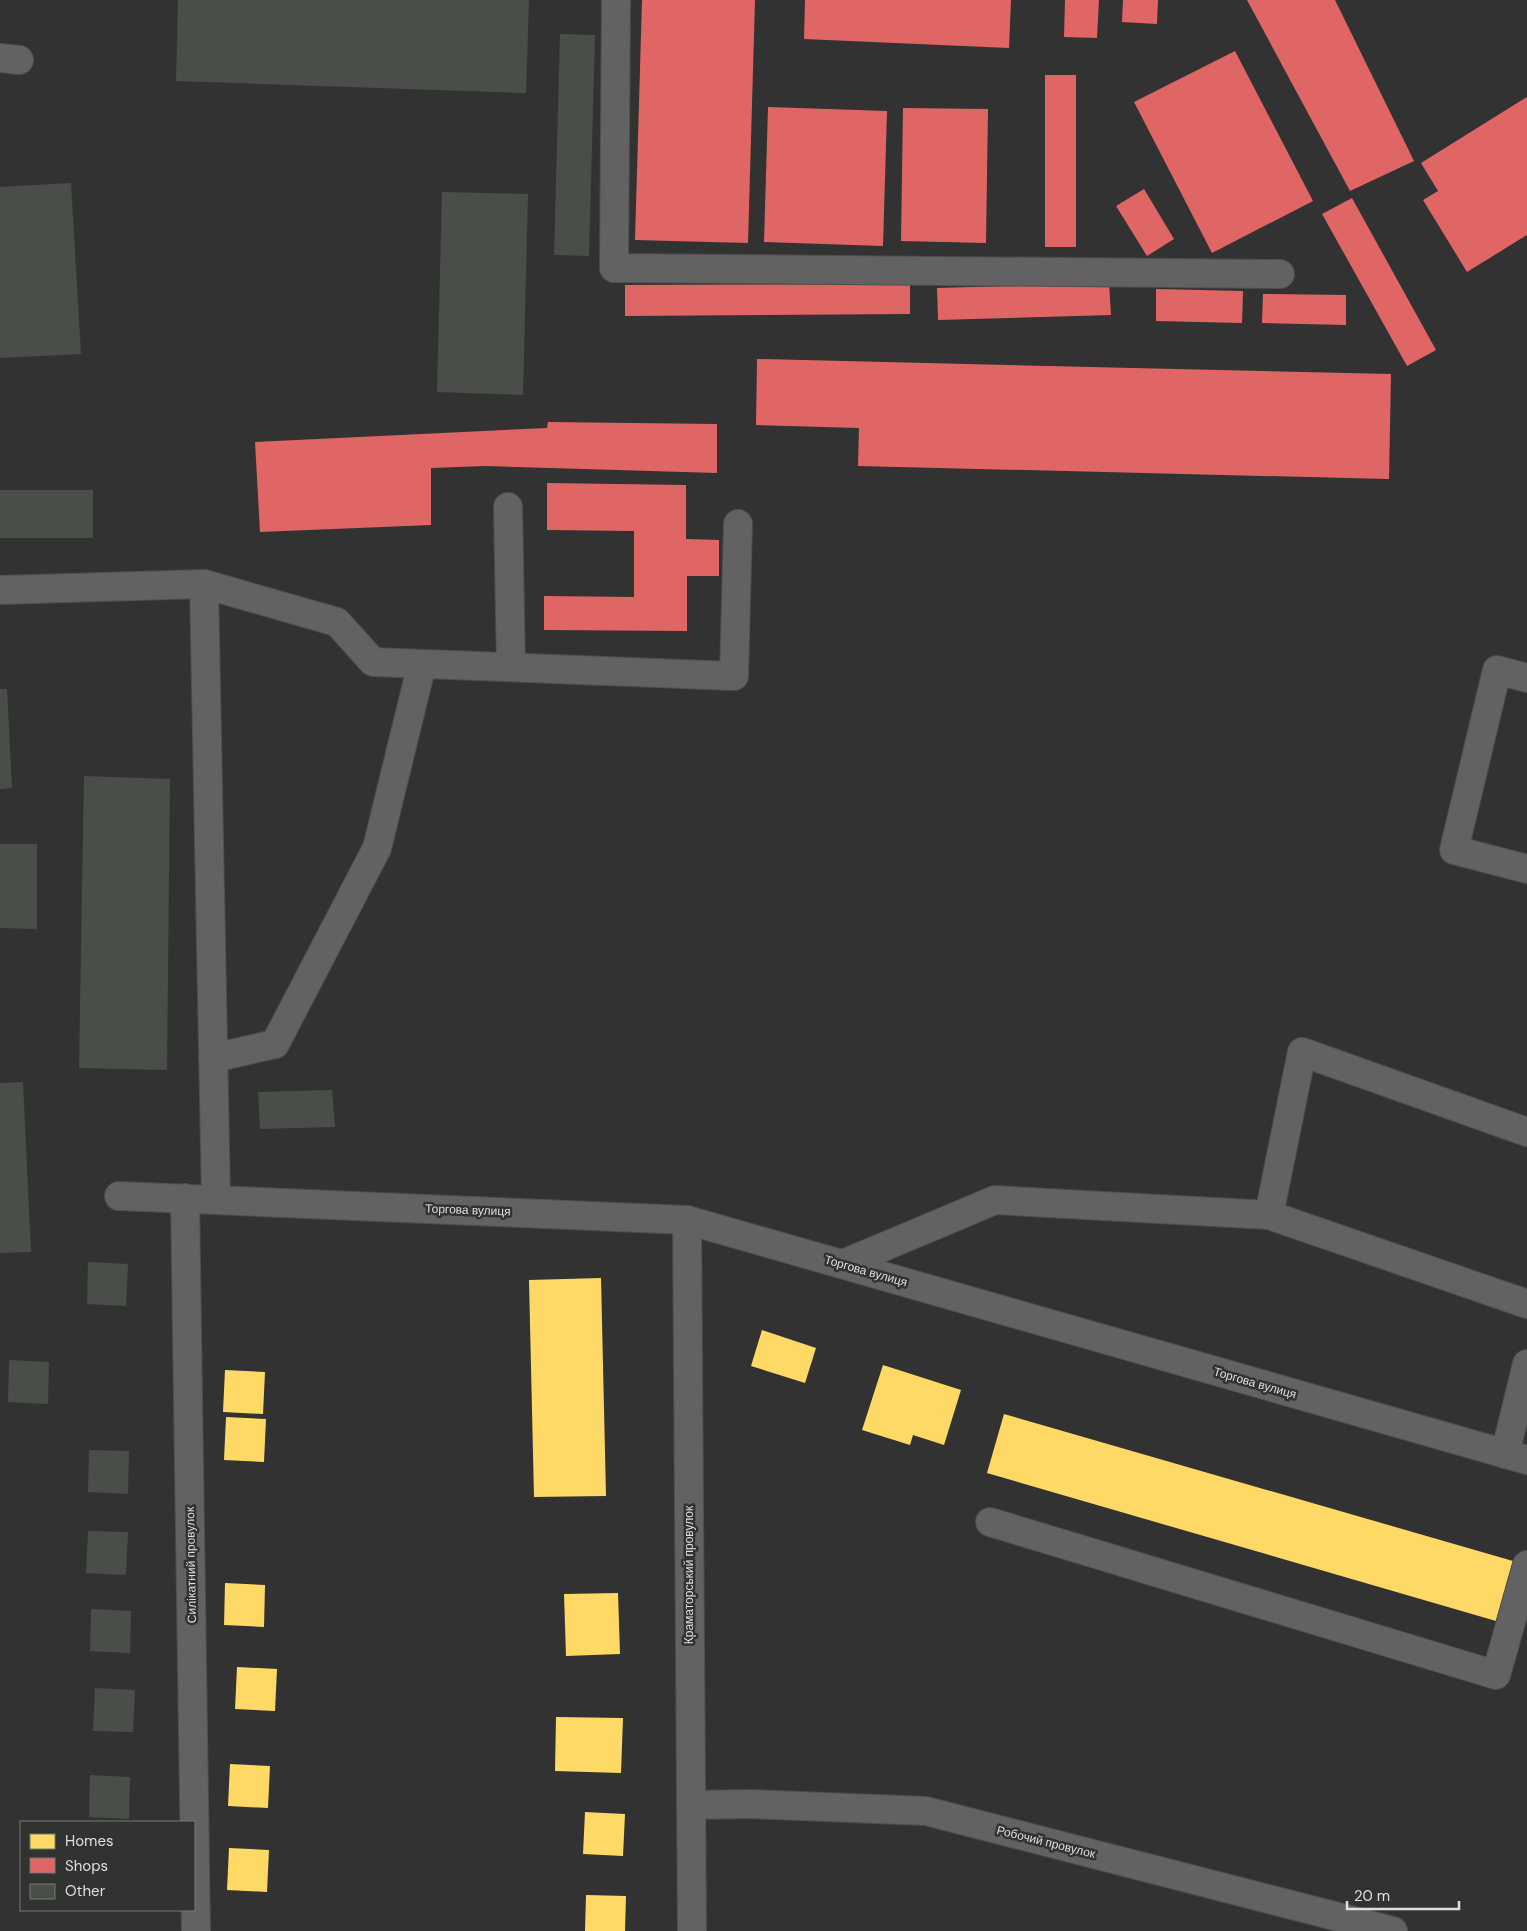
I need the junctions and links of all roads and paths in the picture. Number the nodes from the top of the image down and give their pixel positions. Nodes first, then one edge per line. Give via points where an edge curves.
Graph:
1 (616, 0) edge
2 (1280, 274) dead end
3 (508, 508) dead end
4 (738, 524) dead end
5 (204, 584) junction
6 (0, 590) edge
7 (422, 664) junction
8 (511, 667) junction
9 (1527, 678) edge
10 (1527, 869) edge
11 (213, 1058) junction
12 (1527, 1132) edge
13 (119, 1196) dead end
14 (185, 1198) junction
15 (216, 1200) junction
16 (1269, 1215) junction
17 (687, 1220) junction
18 (843, 1264) junction
19 (1527, 1304) edge
20 (1527, 1364) edge
21 (1516, 1457) edge
22 (990, 1522) dead end
23 (1527, 1565) edge
24 (691, 1805) junction
25 (194, 1821) edge
26 (195, 1864) edge
27 (196, 1931) edge
28 (692, 1931) edge
29 (1393, 1931) edge

1 - 2 street via 614,268
3 - 8 street
4 - 8 street via 734,676
5 - 6 street
5 - 7 street via 336,622 374,662
5 - 11 street
7 - 8 street
7 - 11 street via 377,848 275,1044
9 - 10 street via 1497,670 1454,850
11 - 15 street
12 - 16 street via 1302,1052
13 - 14 street, Торгова вулиця
14 - 15 street, Торгова вулиця
14 - 25 street, Силікатний провулок
15 - 17 street, Торгова вулиця
16 - 18 street via 995,1200
16 - 19 street
17 - 18 street, Торгова вулиця
17 - 24 street, Краматорський провулок
18 - 21 street, Торгова вулиця
20 - 21 street
22 - 23 street via 1496,1675
24 - 28 street, Краматорський провулок
24 - 29 street, Робочий провулок via 750,1804 926,1811
26 - 27 street, Силікатний провулок

